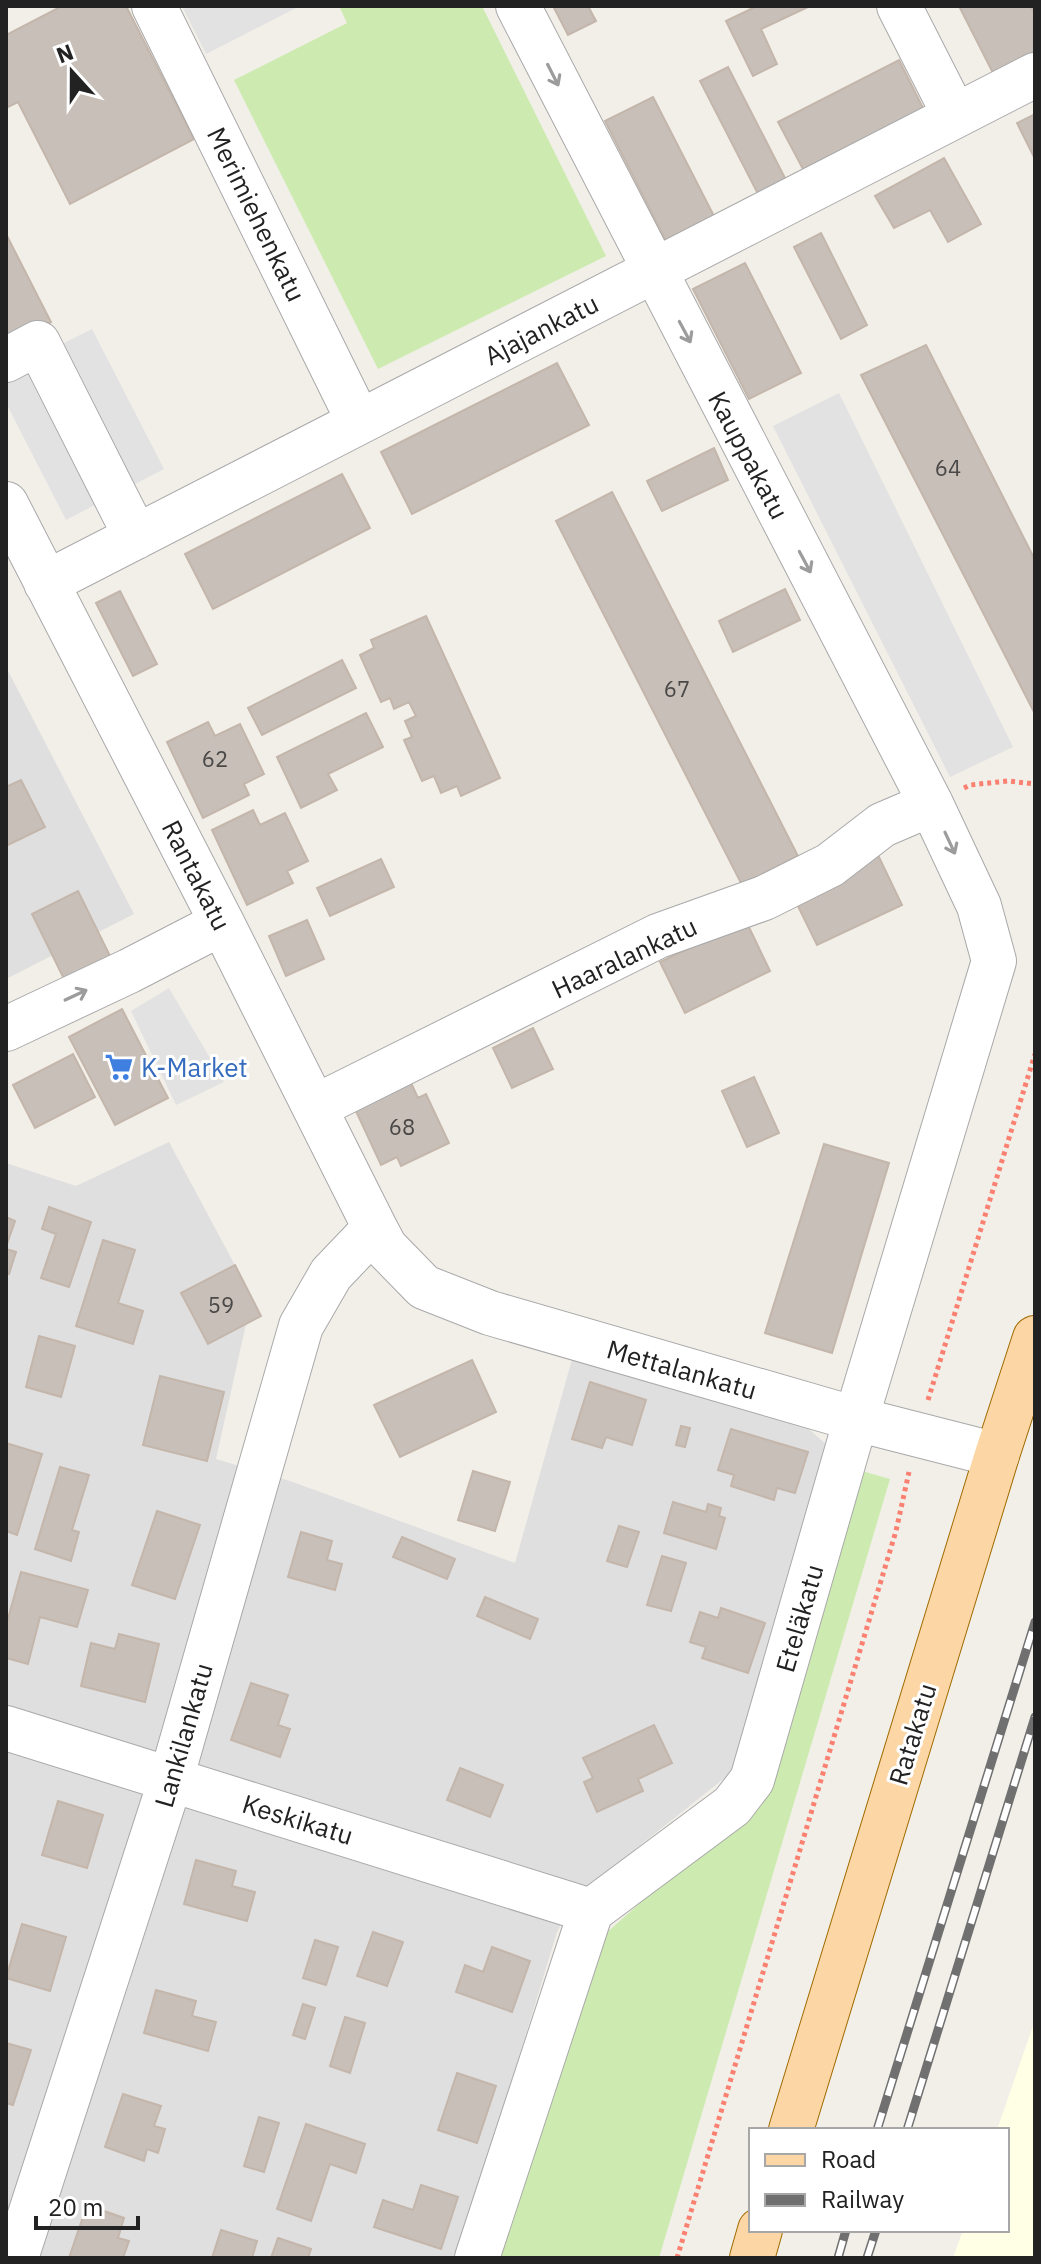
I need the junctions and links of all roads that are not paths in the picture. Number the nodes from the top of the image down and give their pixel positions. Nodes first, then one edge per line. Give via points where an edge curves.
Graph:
1 (154, 6) edge
2 (518, 6) edge
3 (899, 6) edge
4 (1035, 75) edge
5 (955, 116) junction
6 (653, 272) junction
7 (6, 360) edge
8 (359, 422) junction
9 (6, 504) edge
10 (136, 537) junction
11 (46, 583) junction
12 (931, 804) junction
13 (979, 906) joint
14 (222, 923) junction
15 (6, 1029) edge
16 (315, 1107) junction
17 (380, 1237) junction
18 (1035, 1338) edge
19 (856, 1419) junction
20 (997, 1455) junction
21 (6, 1728) edge
22 (171, 1779) junction
23 (591, 1911) junction
24 (792, 2128) edge
25 (759, 2232) edge
26 (16, 2258) edge
27 (477, 2258) edge
28 (752, 2258) edge

1 - 8 street, Merimiehenkatu
2 -> 6 street, Kauppakatu
3 - 5 street
4 - 5 street, Ajajankatu
5 - 6 street, Ajajankatu
6 - 8 street, Ajajankatu
6 -> 12 street, Kauppakatu
7 - 10 street via 38,343
8 - 10 street, Ajajankatu
9 - 11 street, Rantakatu
10 - 11 street, Ajajankatu
11 - 14 street, Rantakatu
12 -> 13 street, Kauppakatu
12 - 16 street, Haaralankatu via 882,825 830,865 764,898 658,936
13 - 19 street, Eteläkatu via 994,961
15 -> 14 street
14 - 16 street, Rantakatu
16 - 17 street, Rantakatu
17 - 19 street, Mettalankatu via 424,1287 490,1313
17 - 22 street, Lankilankatu via 331,1274 301,1326
18 - 20 main road, Ratakatu
19 - 20 street, Mettalankatu
19 - 23 street, Eteläkatu via 752,1780 732,1806
20 - 24 main road, Ratakatu
21 - 22 street, Keskikatu
22 - 23 street, Keskikatu
22 - 26 street, Lankilankatu
23 - 27 street
25 - 28 main road

